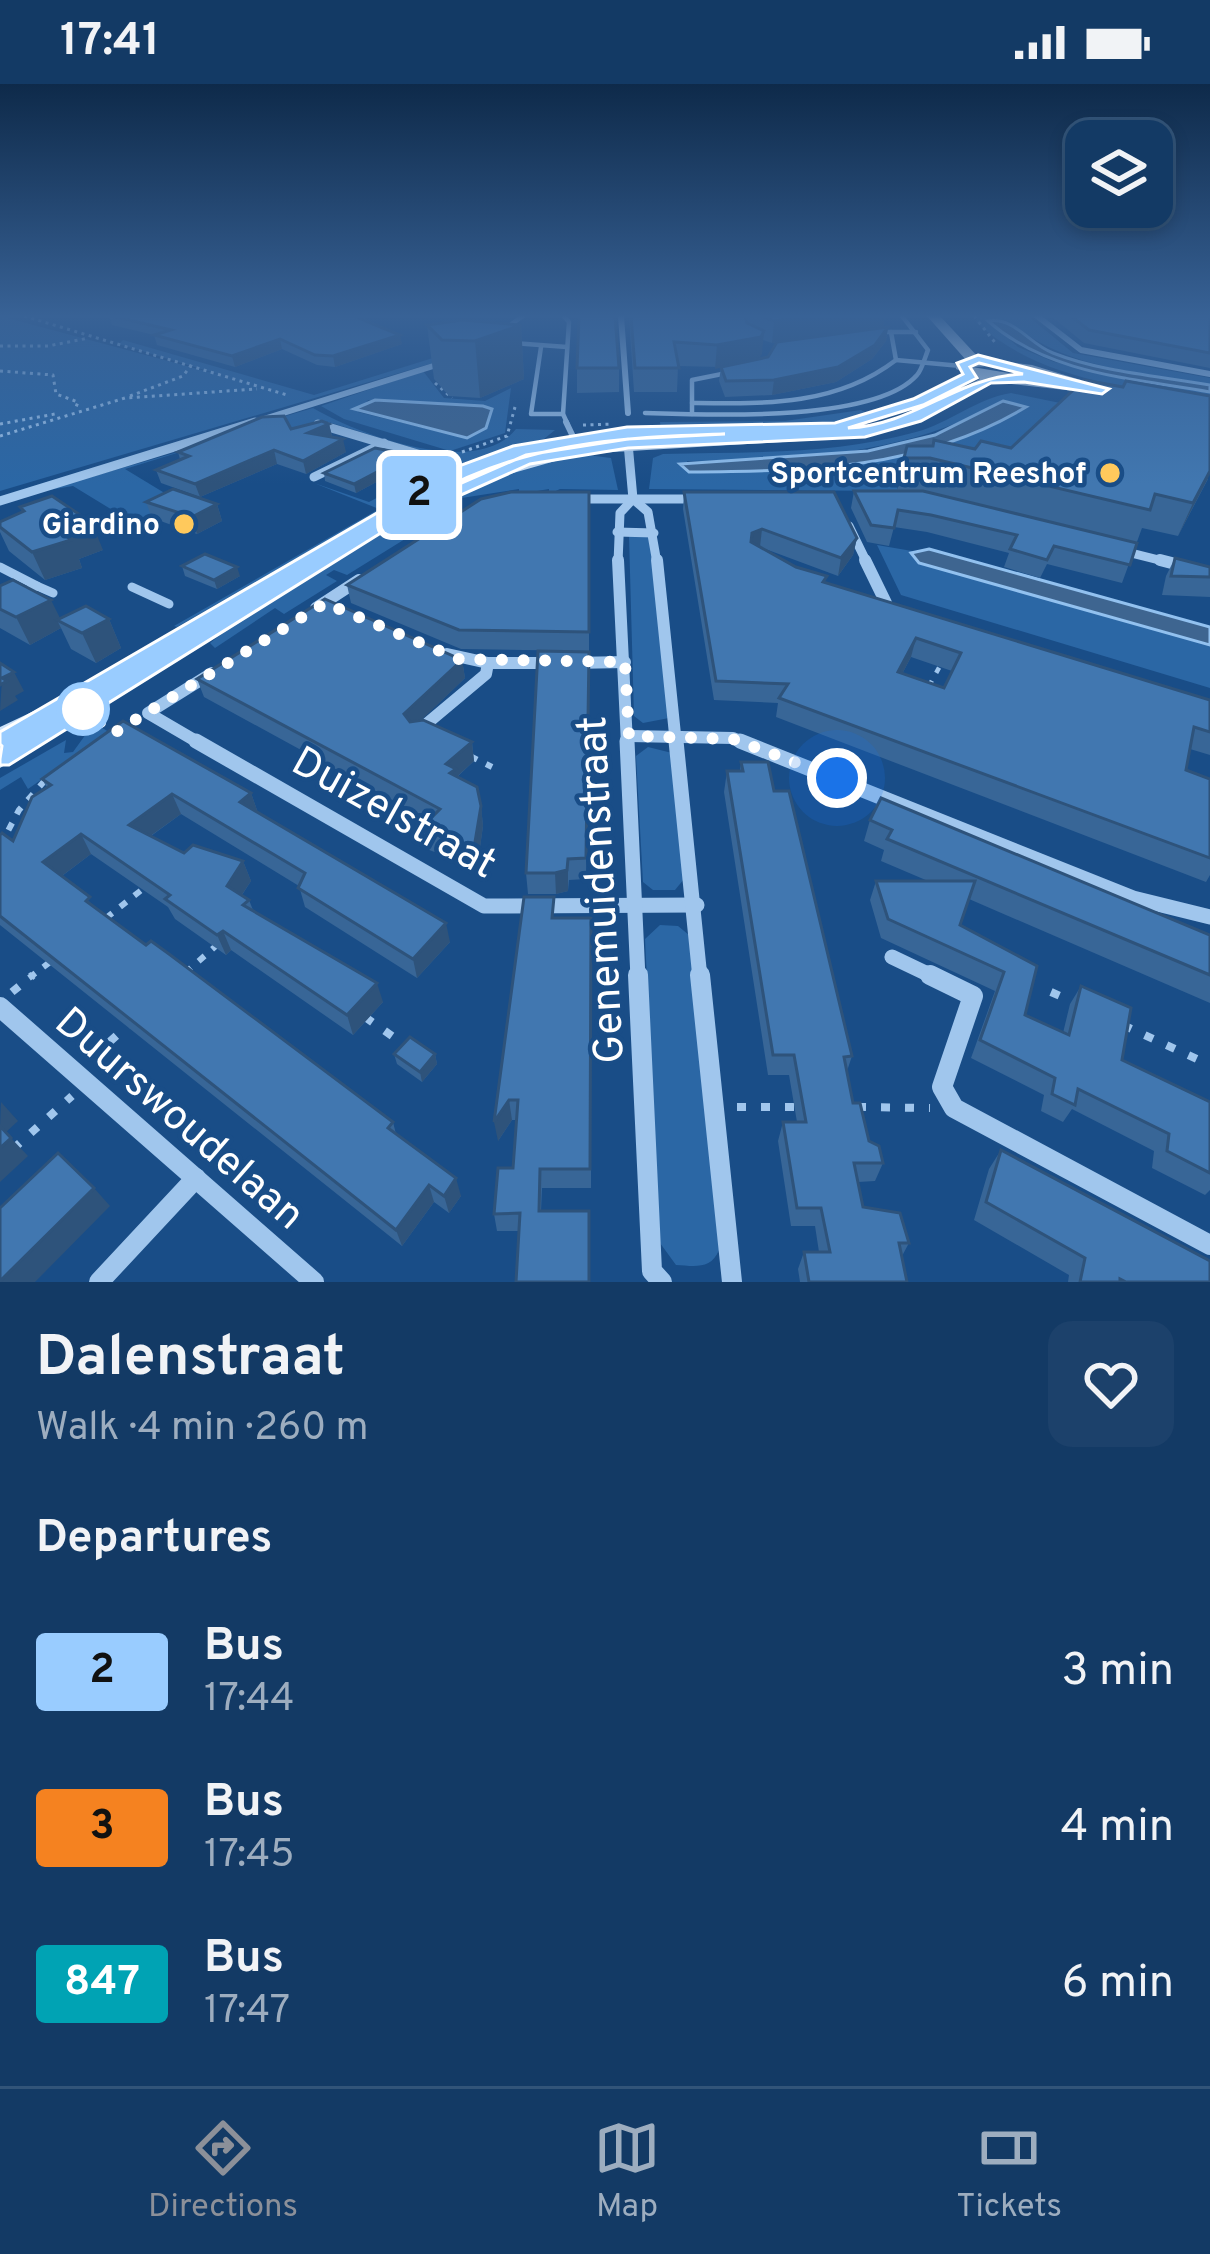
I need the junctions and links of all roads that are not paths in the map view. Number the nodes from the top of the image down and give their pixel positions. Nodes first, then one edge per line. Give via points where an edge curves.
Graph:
1 (415, 372) edge
2 (537, 372) edge
3 (565, 372) edge
4 (624, 372) edge
5 (733, 372) edge
6 (880, 372) edge
7 (917, 372) edge
8 (972, 372) edge
9 (993, 372) edge
10 (1019, 372) edge
11 (1025, 375) junction
12 (1126, 394) edge
13 (692, 403) junction
14 (645, 413) dead end
15 (562, 414) junction
16 (692, 414) junction
17 (307, 428) edge
18 (628, 430) junction
19 (385, 442) junction
20 (575, 444) junction
21 (469, 474) junction
22 (314, 476) dead end
23 (633, 499) junction
24 (701, 499) edge
25 (552, 500) edge
26 (0, 501) edge
27 (846, 519) edge
28 (616, 532) junction
29 (654, 533) junction
30 (1099, 545) edge
31 (0, 566) edge
32 (377, 568) edge
33 (1210, 573) edge
34 (37, 586) junction
35 (132, 587) dead end
36 (52, 593) dead end
37 (864, 596) edge
38 (325, 603) junction
39 (886, 603) junction
40 (0, 604) edge
41 (169, 604) dead end
42 (905, 609) edge
43 (341, 610) edge
44 (305, 615) edge
45 (437, 650) edge
46 (232, 660) edge
47 (625, 662) junction
48 (488, 663) junction
49 (418, 731) edge
50 (629, 736) junction
51 (679, 736) junction
52 (0, 738) edge
53 (0, 759) edge
54 (637, 905) junction
55 (697, 905) junction
56 (1210, 917) edge
57 (892, 957) dead end
58 (0, 1004) edge
59 (196, 1178) junction
60 (1210, 1245) edge
61 (99, 1282) edge
62 (314, 1282) edge
63 (662, 1282) edge
64 (732, 1282) edge

1 - 26 street
2 - 15 lane via 531,414
3 - 15 lane
4 - 18 street
5 - 13 lane via 689,384
6 - 13 lane via 835,392
7 - 16 lane via 850,404
8 - 18 street via 915,418 865,432
9 - 11 street
10 - 11 street
11 - 12 street
13 - 16 lane
14 - 16 lane
15 - 20 lane
17 - 19 street via 326,424
18 - 20 street
18 - 23 street
19 - 21 street
19 - 22 street
20 - 21 street
21 - 52 street
21 - 53 street
23 - 24 street
23 - 25 street
23 - 28 street
23 - 29 street
27 - 39 street
28 - 29 street
28 - 47 street, Genemuidenstraat
29 - 51 street
30 - 33 street
31 - 34 lane
32 - 38 street
34 - 36 lane
34 - 40 lane
35 - 41 lane
37 - 39 street
38 - 43 street
38 - 44 street
39 - 42 street
45 - 48 street
46 - 54 street, Duizelstraat via 148,713 484,906
47 - 48 street
47 - 50 street, Genemuidenstraat
48 - 49 street via 486,674
50 - 51 street
50 - 54 street, Genemuidenstraat
51 - 55 street
51 - 56 street via 733,739 1133,898
54 - 55 street, Duizelstraat
54 - 63 street, Genemuidenstraat via 652,1271
55 - 64 street
57 - 60 street via 973,996 942,1087 953,1108
58 - 59 street, Duurswoudelaan
59 - 61 street
59 - 62 street, Duurswoudelaan

